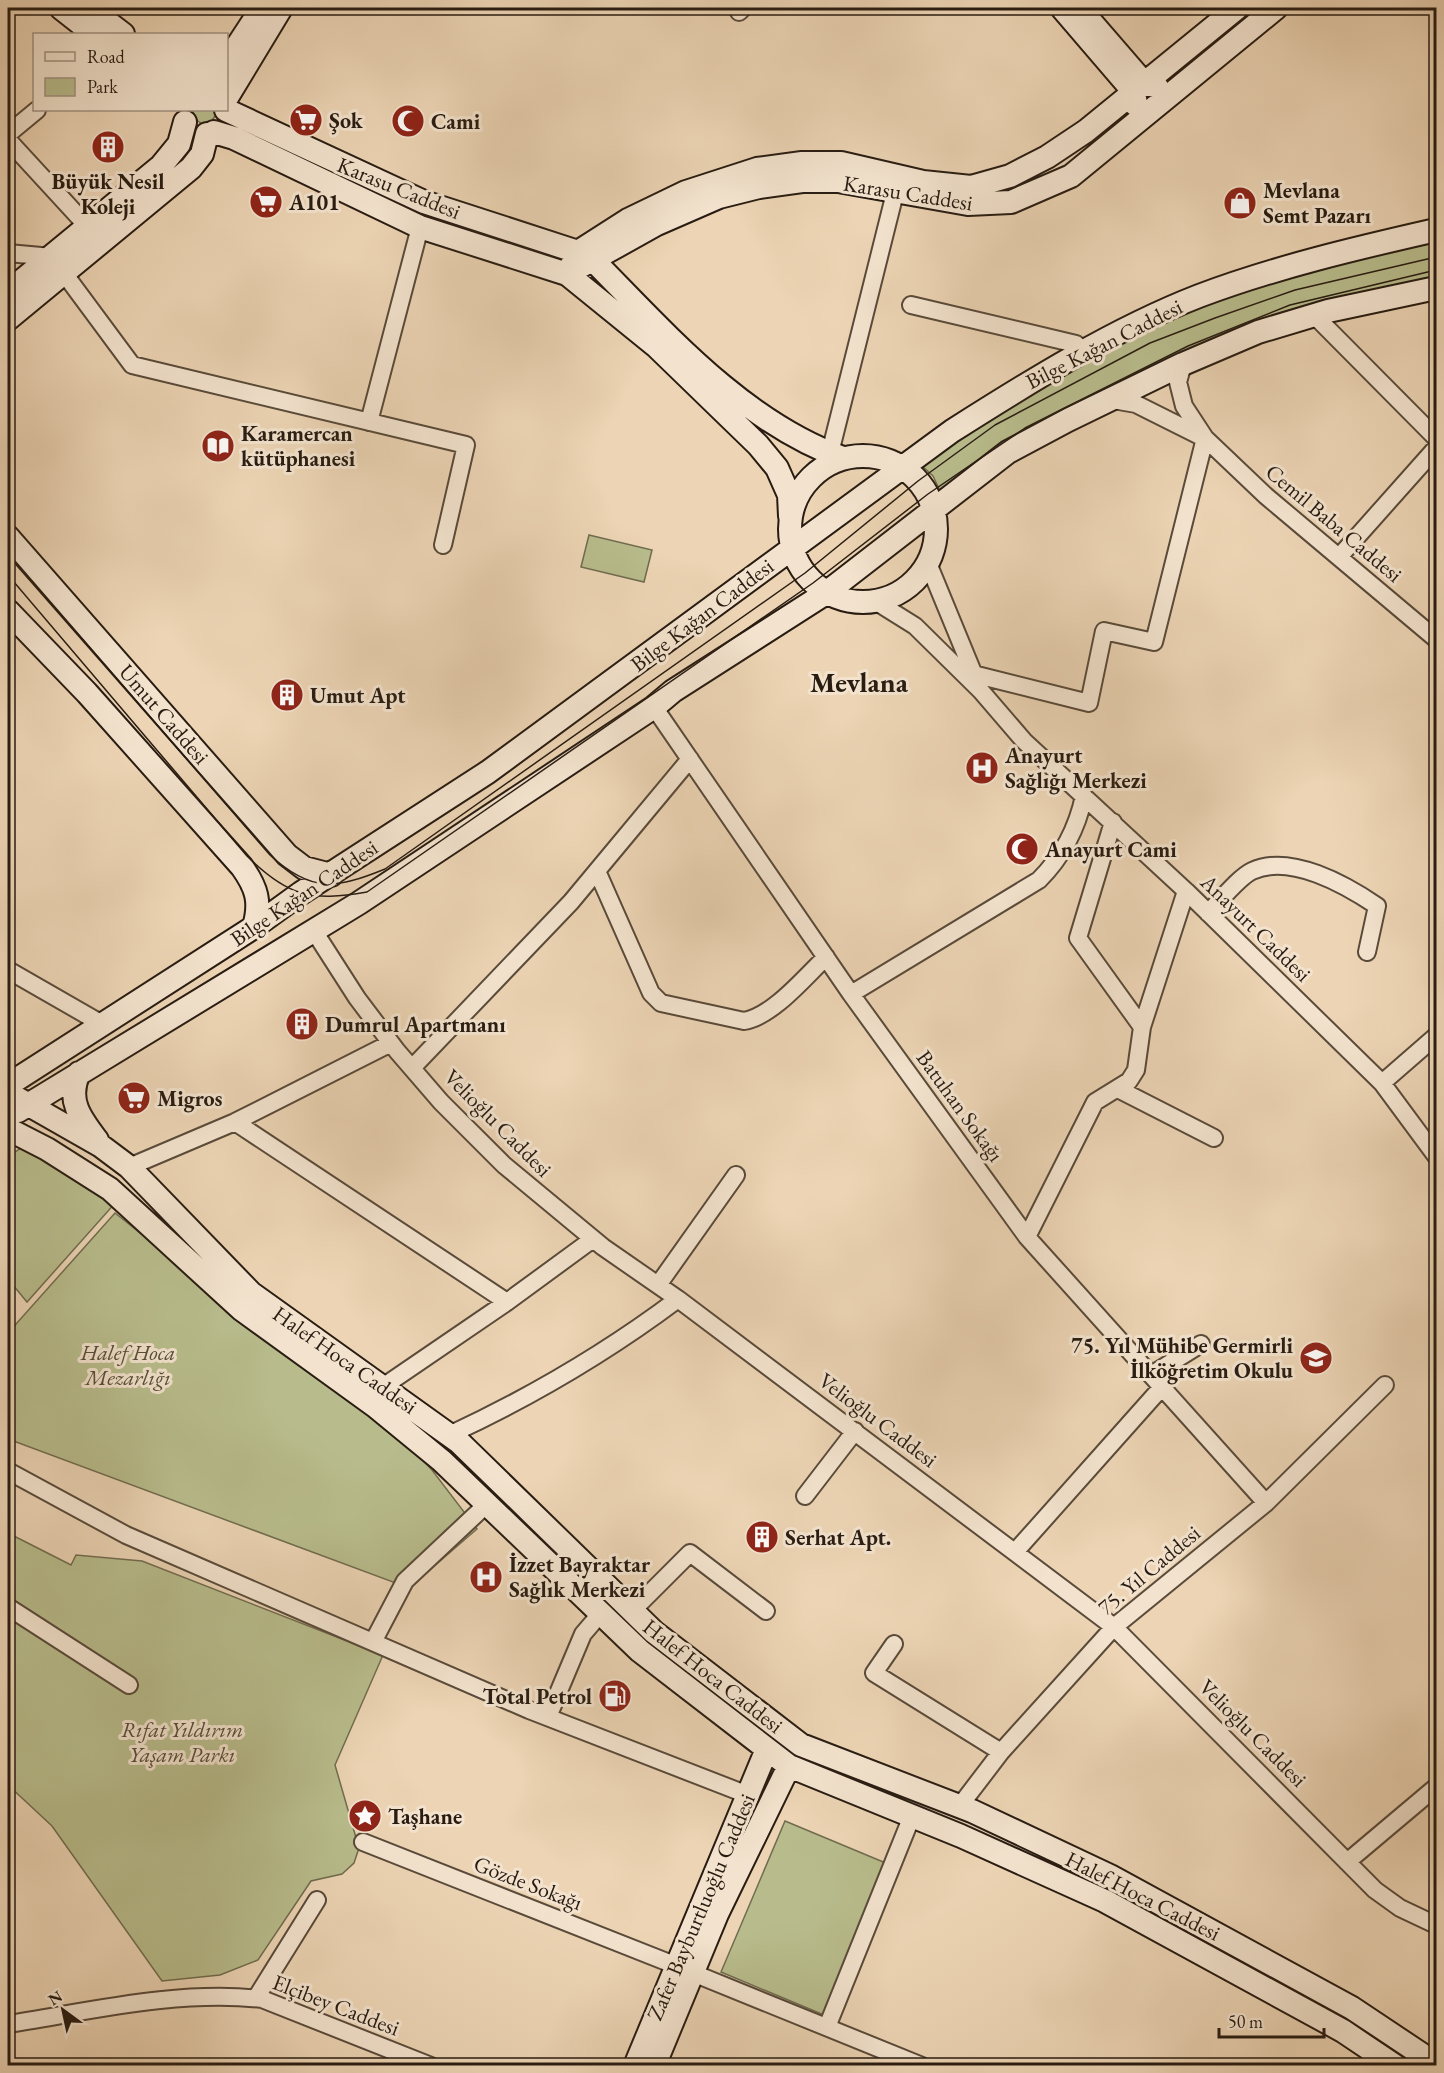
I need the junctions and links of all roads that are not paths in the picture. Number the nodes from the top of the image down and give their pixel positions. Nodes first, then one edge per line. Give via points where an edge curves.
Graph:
1 (61, 8) edge
2 (89, 8) edge
3 (262, 8) edge
4 (281, 8) edge
5 (1062, 8) edge
6 (1080, 8) edge
7 (1237, 8) edge
8 (1276, 8) edge
9 (93, 33) edge
10 (122, 33) edge
11 (228, 60) edge
12 (1138, 87) junction
13 (228, 96) edge
14 (1156, 107) junction
15 (36, 111) edge
16 (226, 111) edge
17 (228, 111) edge
18 (182, 114) edge
19 (211, 133) junction
20 (8, 134) edge
21 (8, 140) edge
22 (897, 183) junction
23 (88, 227) junction
24 (420, 227) junction
25 (1437, 230) edge
26 (8, 253) edge
27 (586, 256) junction
28 (57, 265) junction
29 (567, 274) junction
30 (1437, 288) edge
31 (8, 292) edge
32 (910, 305) dead end
33 (1314, 315) junction
34 (8, 319) edge
35 (1084, 353) junction
36 (1183, 364) junction
37 (1113, 400) junction
38 (369, 422) junction
39 (1205, 438) junction
40 (1437, 438) edge
41 (1437, 448) edge
42 (837, 456) junction
43 (902, 467) junction
44 (933, 510) junction
45 (790, 516) junction
46 (8, 537) edge
47 (443, 545) dead end
48 (792, 549) junction
49 (1339, 557) junction
50 (928, 563) junction
51 (826, 592) junction
52 (875, 601) junction
53 (8, 610) edge
54 (1437, 639) edge
55 (973, 674) junction
56 (981, 691) junction
57 (654, 707) junction
58 (690, 759) junction
59 (1084, 796) junction
60 (1113, 822) junction
61 (597, 871) junction
62 (331, 875) junction
63 (1186, 891) junction
64 (1208, 913) junction
65 (254, 927) junction
66 (314, 931) junction
67 (1367, 951) dead end
68 (826, 957) junction
69 (8, 970) edge
70 (851, 994) junction
71 (102, 1023) junction
72 (1142, 1027) junction
73 (1437, 1036) edge
74 (391, 1043) junction
75 (412, 1068) junction
76 (79, 1073) junction
77 (1382, 1083) junction
78 (8, 1085) edge
79 (1118, 1089) junction
80 (8, 1094) edge
81 (27, 1105) junction
82 (8, 1118) edge
83 (235, 1122) junction
84 (8, 1129) edge
85 (1214, 1138) dead end
86 (101, 1146) junction
87 (1437, 1156) edge
88 (129, 1167) junction
89 (736, 1175) dead end
90 (1026, 1237) junction
91 (593, 1239) junction
92 (658, 1285) junction
93 (678, 1299) junction
94 (507, 1302) junction
95 (1201, 1344) dead end
96 (1151, 1375) junction
97 (1385, 1385) dead end
98 (384, 1386) junction
99 (1162, 1388) junction
100 (855, 1431) junction
101 (449, 1435) junction
102 (8, 1471) edge
103 (804, 1496) dead end
104 (1266, 1503) junction
105 (487, 1504) junction
106 (1015, 1552) junction
107 (8, 1607) edge
108 (632, 1611) junction
109 (766, 1611) dead end
110 (601, 1613) junction
111 (1114, 1627) junction
112 (373, 1642) junction
113 (894, 1644) dead end
114 (129, 1685) dead end
115 (548, 1718) junction
116 (767, 1749) junction
117 (1001, 1752) junction
118 (789, 1766) junction
119 (1437, 1787) edge
120 (748, 1794) junction
121 (959, 1807) junction
122 (912, 1816) junction
123 (363, 1842) dead end
124 (1347, 1862) junction
125 (316, 1900) dead end
126 (1437, 1925) edge
127 (685, 1969) junction
128 (256, 1998) junction
129 (8, 2024) edge
130 (827, 2027) junction
131 (1386, 2063) edge
132 (1437, 2064) edge
133 (431, 2066) edge
134 (635, 2066) edge
135 (654, 2066) edge
136 (922, 2066) edge

1 - 9 street
2 - 10 street
3 - 11 street
4 - 13 street
5 - 12 street via 1102,54
6 - 12 street
7 - 12 street, Karasu Caddesi
8 - 14 street, Karasu Caddesi
12 - 14 street via 1153,84 1159,90
12 - 22 street, Karasu Caddesi via 1079,136 1010,176 971,187
14 - 22 street, Karasu Caddesi via 1071,176 1011,202 968,204
15 - 20 street
16 - 19 street via 223,123
17 - 27 street, Karasu Caddesi via 424,202
18 - 19 street, Karasu Caddesi via 195,131
18 - 23 street via 179,144 172,155
19 - 24 street, Karasu Caddesi via 234,138
19 - 28 street via 191,168
21 - 23 street
22 - 27 street, Karasu Caddesi via 861,166 822,162 757,169 686,192 628,220
22 - 42 street
23 - 28 street
24 - 29 street, Karasu Caddesi
24 - 38 street
25 - 35 street, Bilge Kağan Caddesi via 1228,285 1167,310
26 - 28 street
27 - 29 street
27 - 42 street via 716,378 776,426
28 - 31 street
28 - 34 street
28 - 38 street via 132,365
29 - 45 street via 657,347 758,445 782,477 789,495
30 - 33 street, Bilge Kağan Caddesi
32 - 35 street via 1076,344
33 - 36 street, Bilge Kağan Caddesi via 1250,335
33 - 40 street
35 - 43 street, Bilge Kağan Caddesi via 1013,392
36 - 37 street, Bilge Kağan Caddesi
36 - 39 street, Cemil Baba Caddesi via 1179,382 1184,406
37 - 39 street, Cemil Baba Caddesi via 1136,404
37 - 44 street, Bilge Kağan Caddesi via 1008,452
38 - 47 street via 466,445
39 - 49 street, Cemil Baba Caddesi
39 - 55 street via 1154,642 1104,631 1089,703
41 - 49 street
42 - 43 street via 872,456
42 - 45 street via 811,477 797,495
43 - 44 street via 928,494
43 - 48 street, Bilge Kağan Caddesi
44 - 50 street via 935,541
44 - 51 street, Bilge Kağan Caddesi
45 - 48 street
46 - 62 street, Umut Caddesi via 287,855 304,868
48 - 51 street via 811,581
48 - 62 street, Bilge Kağan Caddesi via 488,772
49 - 54 street, Cemil Baba Caddesi
50 - 52 street via 915,581 896,594
50 - 55 street
51 - 52 street via 853,602
51 - 57 street, Bilge Kağan Caddesi
52 - 56 street via 915,626
53 - 65 street, Umut Caddesi via 242,867 257,890
55 - 56 street
56 - 59 street, Anayurt Caddesi via 1024,741
57 - 58 street, Batuhan Sokağı
57 - 66 street, Bilge Kağan Caddesi
58 - 61 street
58 - 68 street, Batuhan Sokağı
59 - 60 street, Anayurt Caddesi
59 - 70 street via 1072,836 1039,880
60 - 63 street, Anayurt Caddesi
60 - 72 street via 1078,938
61 - 68 street via 651,993 661,1003 744,1021 752,1019 766,1012
61 - 75 street
62 - 65 street, Bilge Kağan Caddesi
63 - 64 street, Anayurt Caddesi
63 - 72 street
64 - 67 street via 1251,871 1302,870 1351,889 1377,906
64 - 77 street, Anayurt Caddesi
65 - 71 street, Bilge Kağan Caddesi
66 - 74 street, Velioğlu Caddesi
66 - 76 street, Bilge Kağan Caddesi
68 - 70 street, Batuhan Sokağı
69 - 71 street
70 - 90 street, Batuhan Sokağı
71 - 78 street, Bilge Kağan Caddesi
72 - 79 street via 1136,1070 1130,1081
73 - 77 street
74 - 75 street, Velioğlu Caddesi
74 - 83 street
75 - 91 street, Velioğlu Caddesi via 504,1165
76 - 81 street, Bilge Kağan Caddesi
76 - 86 street via 74,1084 76,1110
77 - 87 street, Anayurt Caddesi
79 - 85 street
79 - 90 street via 1095,1102
80 - 81 street, Halef Hoca Caddesi
81 - 82 street, Bilge Kağan Caddesi
81 - 86 street, Halef Hoca Caddesi
83 - 88 street
83 - 94 street
84 - 105 street, Halef Hoca Caddesi via 110,1189 241,1309 375,1406
86 - 88 street, Halef Hoca Caddesi
88 - 98 street, Halef Hoca Caddesi via 251,1293
89 - 92 street
90 - 96 street, Batuhan Sokağı
91 - 92 street, Velioğlu Caddesi
91 - 94 street
92 - 93 street, Velioğlu Caddesi
93 - 100 street, Velioğlu Caddesi
93 - 101 street via 577,1369
94 - 98 street
95 - 96 street
96 - 99 street, Batuhan Sokağı
97 - 104 street, 75. Yıl Caddesi
98 - 101 street, Halef Hoca Caddesi
99 - 104 street, Batuhan Sokağı
99 - 106 street
100 - 103 street
100 - 106 street, Velioğlu Caddesi
101 - 108 street, Halef Hoca Caddesi
102 - 112 street via 126,1535
104 - 111 street, 75. Yıl Caddesi
105 - 110 street, Halef Hoca Caddesi
105 - 112 street via 405,1581
106 - 111 street, Velioğlu Caddesi
107 - 114 street
108 - 109 street via 690,1553
108 - 121 street, Halef Hoca Caddesi via 801,1745
110 - 115 street via 583,1634
110 - 116 street, Halef Hoca Caddesi via 640,1651
111 - 117 street, 75. Yıl Caddesi
111 - 124 street, Velioğlu Caddesi
112 - 115 street
113 - 117 street via 874,1673
115 - 120 street
116 - 118 street, Halef Hoca Caddesi
116 - 120 street, Zafer Bayburtluoğlu Caddesi
117 - 121 street, 75. Yıl Caddesi
118 - 122 street, Halef Hoca Caddesi
118 - 127 street, Zafer Bayburtluoğlu Caddesi via 717,1914
119 - 124 street
120 - 127 street, Zafer Bayburtluoğlu Caddesi
121 - 132 street, Halef Hoca Caddesi via 1110,1876 1352,2008
122 - 130 street
122 - 131 street, Halef Hoca Caddesi via 1105,1901 1342,2031
123 - 127 street, Gözde Sokağı
124 - 126 street, Velioğlu Caddesi via 1387,1900
125 - 128 street
127 - 130 street, Gözde Sokağı
127 - 134 street, Zafer Bayburtluoğlu Caddesi
127 - 135 street, Zafer Bayburtluoğlu Caddesi
128 - 129 street, Elçibey Caddesi via 176,1998
128 - 133 street, Elçibey Caddesi
130 - 136 street, Gözde Sokağı

